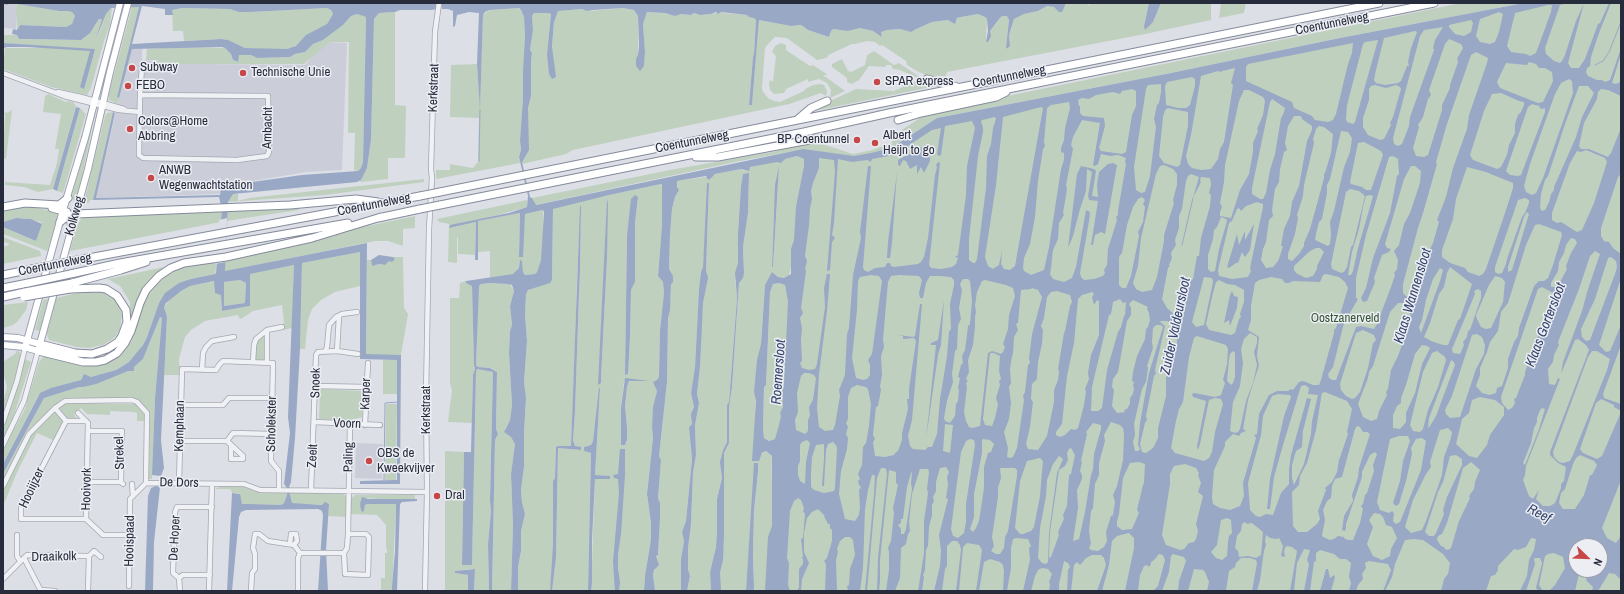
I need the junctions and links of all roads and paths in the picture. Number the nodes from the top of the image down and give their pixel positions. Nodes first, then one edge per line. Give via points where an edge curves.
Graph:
1 (1379, 3) edge
2 (1434, 3) edge
3 (119, 5) edge
4 (128, 5) edge
5 (439, 6) edge
6 (142, 67) dead end
7 (3, 73) edge
8 (927, 79) dead end
9 (959, 88) junction
10 (1015, 88) junction
11 (140, 95) junction
12 (827, 101) dead end
13 (94, 102) junction
14 (103, 105) junction
15 (140, 112) junction
16 (797, 120) junction
17 (898, 120) dead end
18 (814, 139) dead end
19 (680, 157) junction
20 (68, 198) junction
21 (25, 203) junction
22 (386, 203) junction
23 (3, 207) edge
24 (64, 210) junction
25 (73, 215) junction
26 (381, 217) junction
27 (60, 222) junction
28 (72, 227) joint
29 (171, 254) junction
30 (3, 275) edge
31 (71, 286) junction
32 (3, 288) edge
33 (25, 295) junction
34 (3, 297) edge
35 (3, 301) edge
36 (357, 312) dead end
37 (339, 316) junction
38 (282, 327) dead end
39 (31, 328) junction
40 (267, 330) junction
41 (3, 336) edge
42 (234, 337) dead end
43 (27, 340) junction
44 (3, 345) edge
45 (26, 348) junction
46 (39, 348) junction
47 (337, 351) junction
48 (325, 352) junction
49 (358, 354) dead end
50 (253, 362) junction
51 (266, 362) junction
52 (368, 363) dead end
53 (202, 370) junction
54 (316, 386) junction
55 (367, 387) junction
56 (272, 398) junction
57 (181, 405) junction
58 (55, 408) junction
59 (78, 413) dead end
60 (66, 421) junction
61 (86, 421) junction
62 (3, 422) edge
63 (315, 422) junction
64 (350, 424) junction
65 (365, 424) junction
66 (380, 425) dead end
67 (88, 431) junction
68 (272, 434) junction
69 (180, 441) junction
70 (227, 441) junction
71 (3, 445) edge
72 (231, 445) dead end
73 (87, 482) junction
74 (149, 483) junction
75 (179, 483) junction
76 (132, 484) dead end
77 (212, 484) junction
78 (3, 486) edge
79 (279, 490) junction
80 (311, 490) junction
81 (349, 491) junction
82 (427, 492) junction
83 (133, 496) junction
84 (212, 507) junction
85 (86, 519) junction
86 (293, 533) dead end
87 (348, 534) junction
88 (17, 535) dead end
89 (130, 535) junction
90 (292, 545) junction
91 (300, 553) junction
92 (344, 553) junction
93 (89, 556) junction
94 (101, 557) dead end
95 (22, 560) junction
96 (210, 576) junction
97 (179, 578) junction
98 (3, 579) edge
99 (129, 586) dead end
100 (41, 590) edge
101 (55, 591) edge
102 (88, 591) edge
103 (180, 591) edge
104 (209, 591) edge
105 (251, 591) edge
106 (298, 591) edge
107 (425, 591) edge

1 - 9 highway, Coentunnelweg
2 - 10 highway, Coentunnelweg
3 - 13 main road, Kolkweg
4 - 14 main road, Kolkweg
5 - 82 street, Kerkstraat via 435,32 429,229
6 - 11 street
7 - 13 street via 64,96
8 - 9 highway
9 - 16 highway, Coentunnelweg
10 - 17 highway via 996,97
10 - 19 highway, Coentunnelweg
11 - 15 street, Ambacht
11 - 15 street, Ambacht via 268,96 269,152 267,156 237,160 143,158 139,154
12 - 16 highway via 811,108
13 - 14 street
13 - 20 main road, Kolkweg
14 - 15 street
14 - 25 main road, Kolkweg
16 - 22 highway, Coentunnelweg, bridge
18 - 19 highway via 718,157
19 - 26 highway, Coentunnelweg, bridge
20 - 21 highway via 59,205
20 - 24 main road, Kolkweg
21 - 23 highway
21 - 24 highway
22 - 25 highway via 356,199
22 - 30 highway, Coentunnelweg, bridge
24 - 25 highway
24 - 27 main road, Kolkweg
25 - 27 highway
25 - 28 highway
26 - 29 highway, Coentunnelweg
26 - 46 highway via 312,238 178,265 155,280 142,297 125,343 111,357 100,362 70,360
27 - 39 main road, Kolkweg
28 - 46 main road, Kolkweg
29 - 31 highway
29 - 32 highway, bridge
31 - 33 highway, bridge
31 - 46 highway via 106,289 116,296 126,310 127,322 122,336 107,349 92,354
33 - 34 highway
33 - 35 highway
36 - 37 street
37 - 47 street
37 - 48 street via 329,325
38 - 40 street
39 - 41 main road via 22,335
39 - 43 main road, Kolkweg
40 - 50 street via 256,339
40 - 51 street
41 - 43 main road
42 - 53 street via 212,342 206,347 202,353
43 - 45 main road, Kolkweg
43 - 46 main road
44 - 45 main road
45 - 46 main road
45 - 62 street, Kolkweg
46 - 71 street, Kolkweg via 24,401
47 - 48 street
47 - 49 street
48 - 54 street, Snoek via 318,352 316,355
50 - 51 street
50 - 53 street via 223,361 216,370
51 - 56 street, Scholekster via 273,362
52 - 55 street, Karper
53 - 57 street, Kemphaan via 182,369
54 - 55 street
54 - 63 street, Snoek
55 - 65 street, Karper
56 - 57 street via 229,398 223,405
56 - 68 street, Scholekster
57 - 69 street, Kemphaan
58 - 60 street
58 - 74 street, De Dors via 65,401 137,402 147,413
58 - 78 street, De Dors via 29,434
59 - 61 street
60 - 61 street
60 - 85 street, Hooiijzer via 21,508 21,519
61 - 67 street, Hooivork
63 - 64 street, Voorn
63 - 80 street, Zeelt
64 - 65 street, Voorn
64 - 81 street, Paling
65 - 66 street, Voorn
67 - 73 street, Hooivork
67 - 73 street, Strekel via 122,432 122,483
68 - 70 street via 233,433
68 - 79 street, Scholekster via 271,461 279,471
69 - 70 street
69 - 75 street, Kemphaan
70 - 72 street
73 - 85 street, Hooivork
74 - 75 street, De Dors
74 - 83 street, Hooispaad
75 - 77 street, De Dors
76 - 83 street, Hooispaad
77 - 79 street, De Dors via 244,484 260,490
77 - 84 street
79 - 80 street, De Dors
80 - 81 street, De Dors
81 - 82 street, De Dors
81 - 87 street, Paling
82 - 107 street, Kerkstraat
83 - 89 street, Hooispaad via 130,499
84 - 96 street
84 - 97 street, De Hoper via 177,507 173,573
85 - 89 street, Hooivork via 103,535
86 - 90 street via 296,534 297,541
87 - 92 street, Paling
87 - 92 street, Paling via 366,534 369,537 368,575 345,574
88 - 95 street, Draaikolk via 17,556
89 - 99 street, Hooispaad
90 - 91 street
90 - 105 street via 268,540 255,534 255,569 252,573
91 - 92 street
91 - 106 street
93 - 94 street, Draaikolk via 94,551
93 - 95 street, Draaikolk via 27,555
93 - 102 street, Draaikolk
95 - 98 street, Draaikolk
95 - 100 street
96 - 97 street, De Hoper via 183,575
96 - 104 street
97 - 103 street, De Hoper
100 - 101 street

